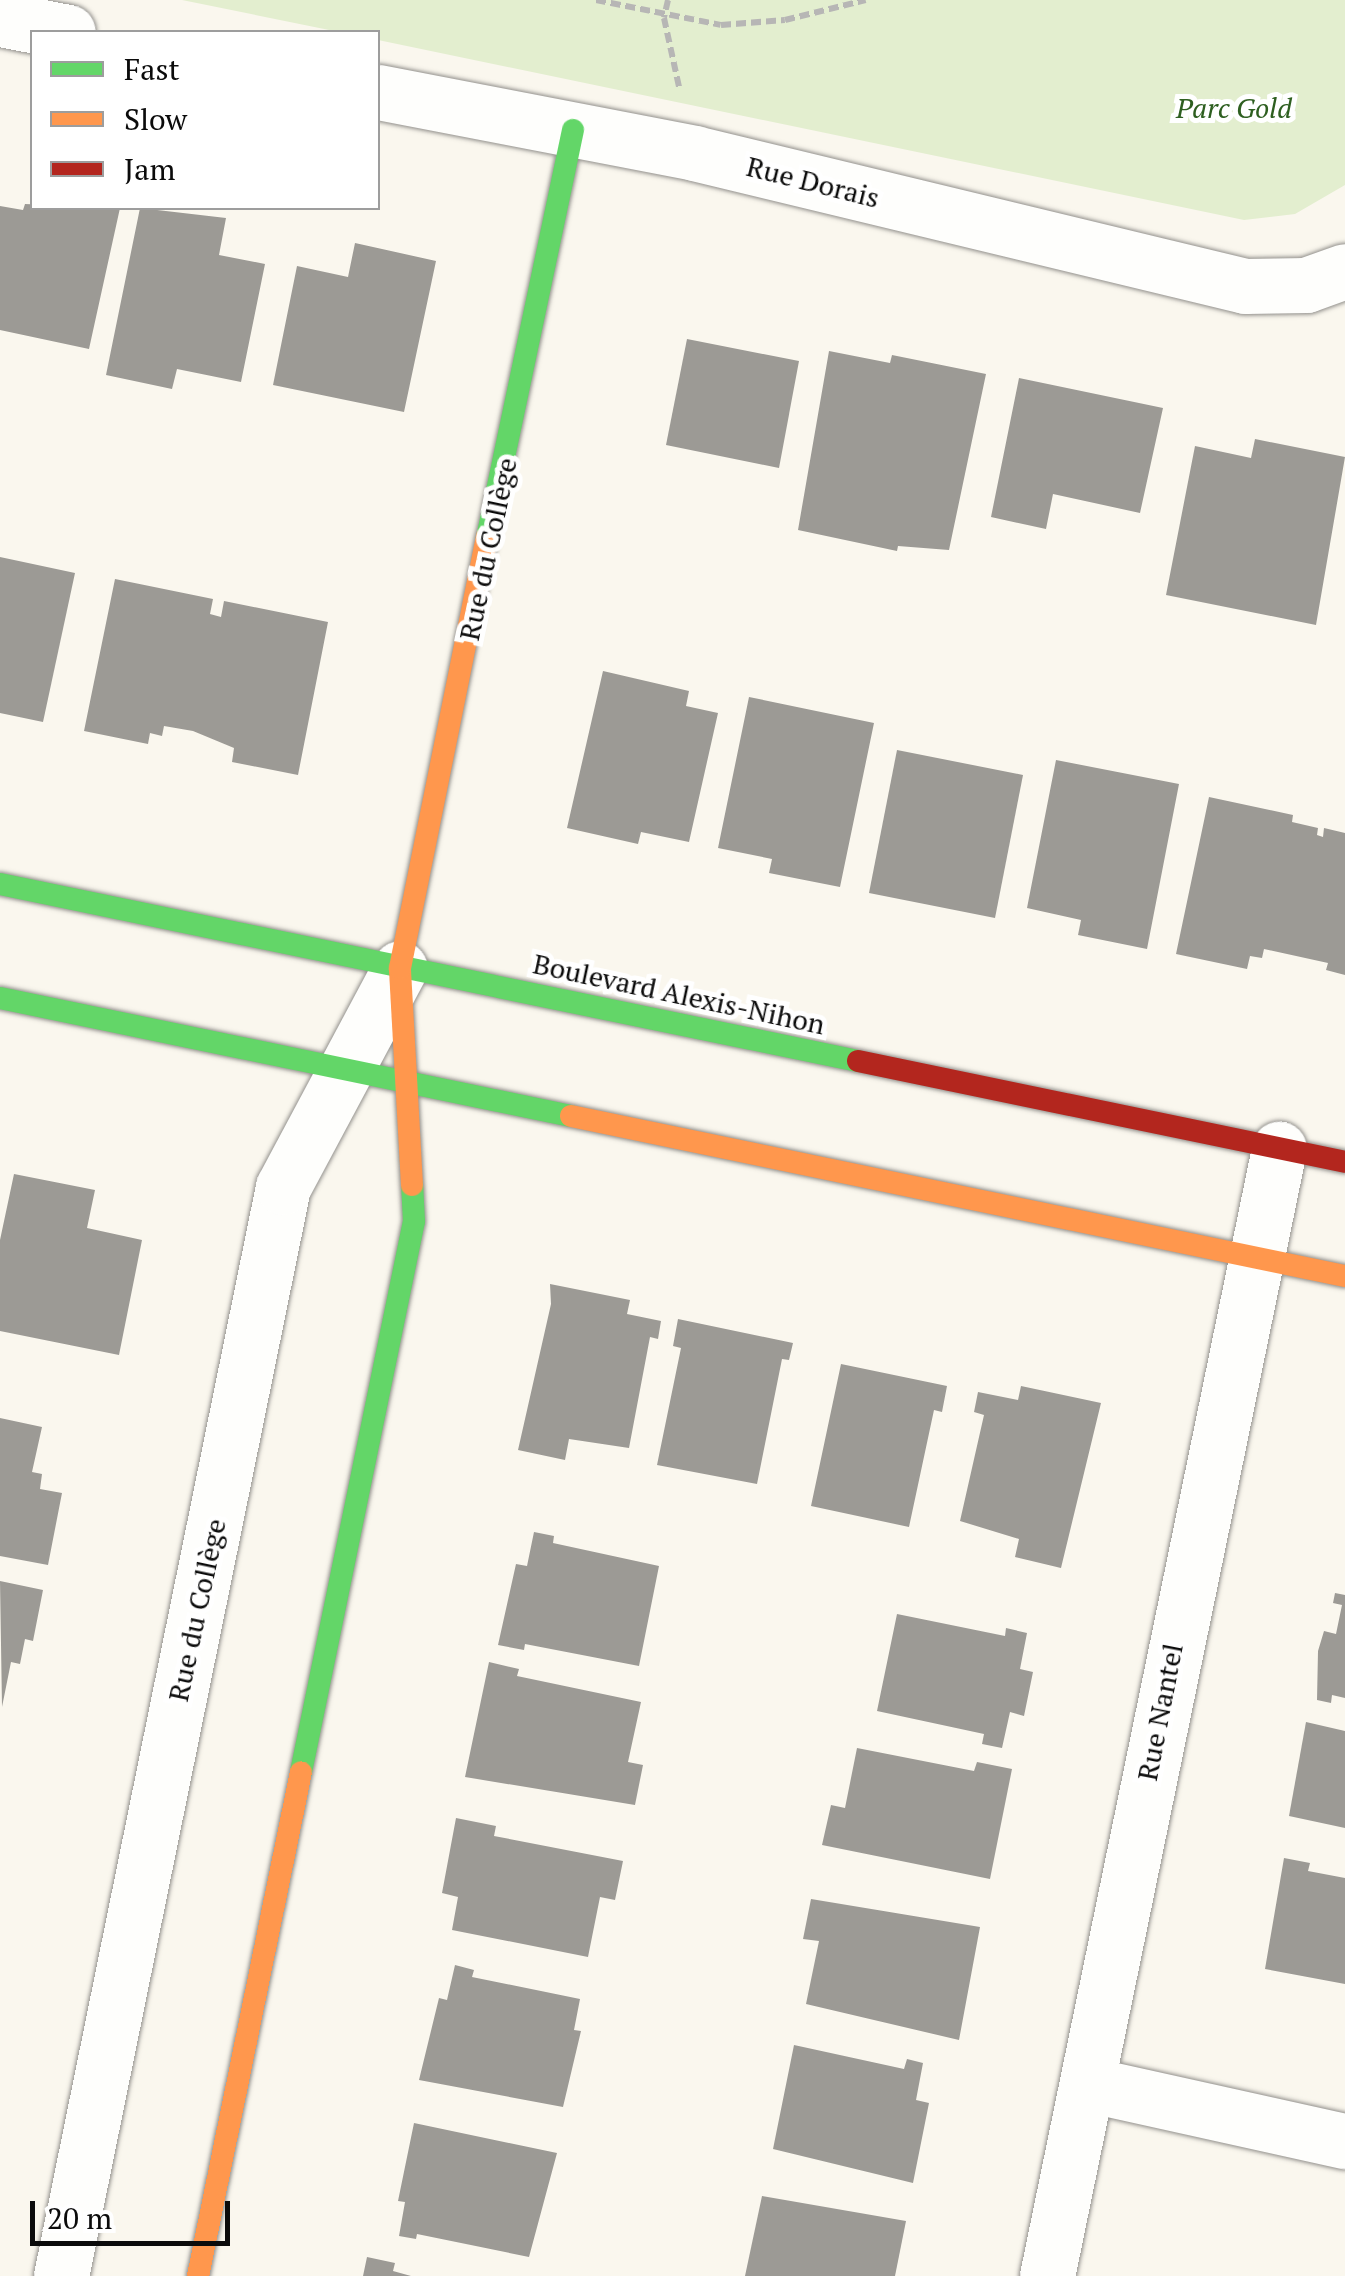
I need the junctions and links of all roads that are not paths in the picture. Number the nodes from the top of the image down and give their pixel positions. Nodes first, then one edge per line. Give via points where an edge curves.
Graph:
1 (0, 19) edge
2 (58, 30) edge
3 (380, 92) edge
4 (573, 130) junction
5 (1345, 271) edge
6 (0, 884) edge
7 (400, 968) junction
8 (0, 998) edge
9 (345, 1068) junction
10 (408, 1081) junction
11 (1280, 1149) junction
12 (1345, 1162) edge
13 (1256, 1257) junction
14 (1345, 1276) edge
15 (1087, 2084) junction
16 (1345, 2141) edge
17 (61, 2276) edge
18 (198, 2276) edge
19 (1048, 2276) edge

1 - 2 street
3 - 4 street, Rue Dorais
4 - 5 street, Rue Dorais via 1244,286 1306,284
4 - 7 street, Rue du Collège
6 - 7 street, Boulevard Alexis-Nihon
7 - 9 street, Rue du Collège
7 - 10 street, Rue du Collège
7 - 11 street, Boulevard Alexis-Nihon
8 - 9 street
9 - 10 street
9 - 17 street, Rue du Collège via 283,1187
10 - 13 street
10 - 18 street, Rue du Collège via 414,1221
11 - 12 street, Boulevard Alexis-Nihon
11 - 13 street, Rue Nantel
13 - 14 street
13 - 15 street, Rue Nantel
15 - 16 street
15 - 19 street, Rue Nantel

